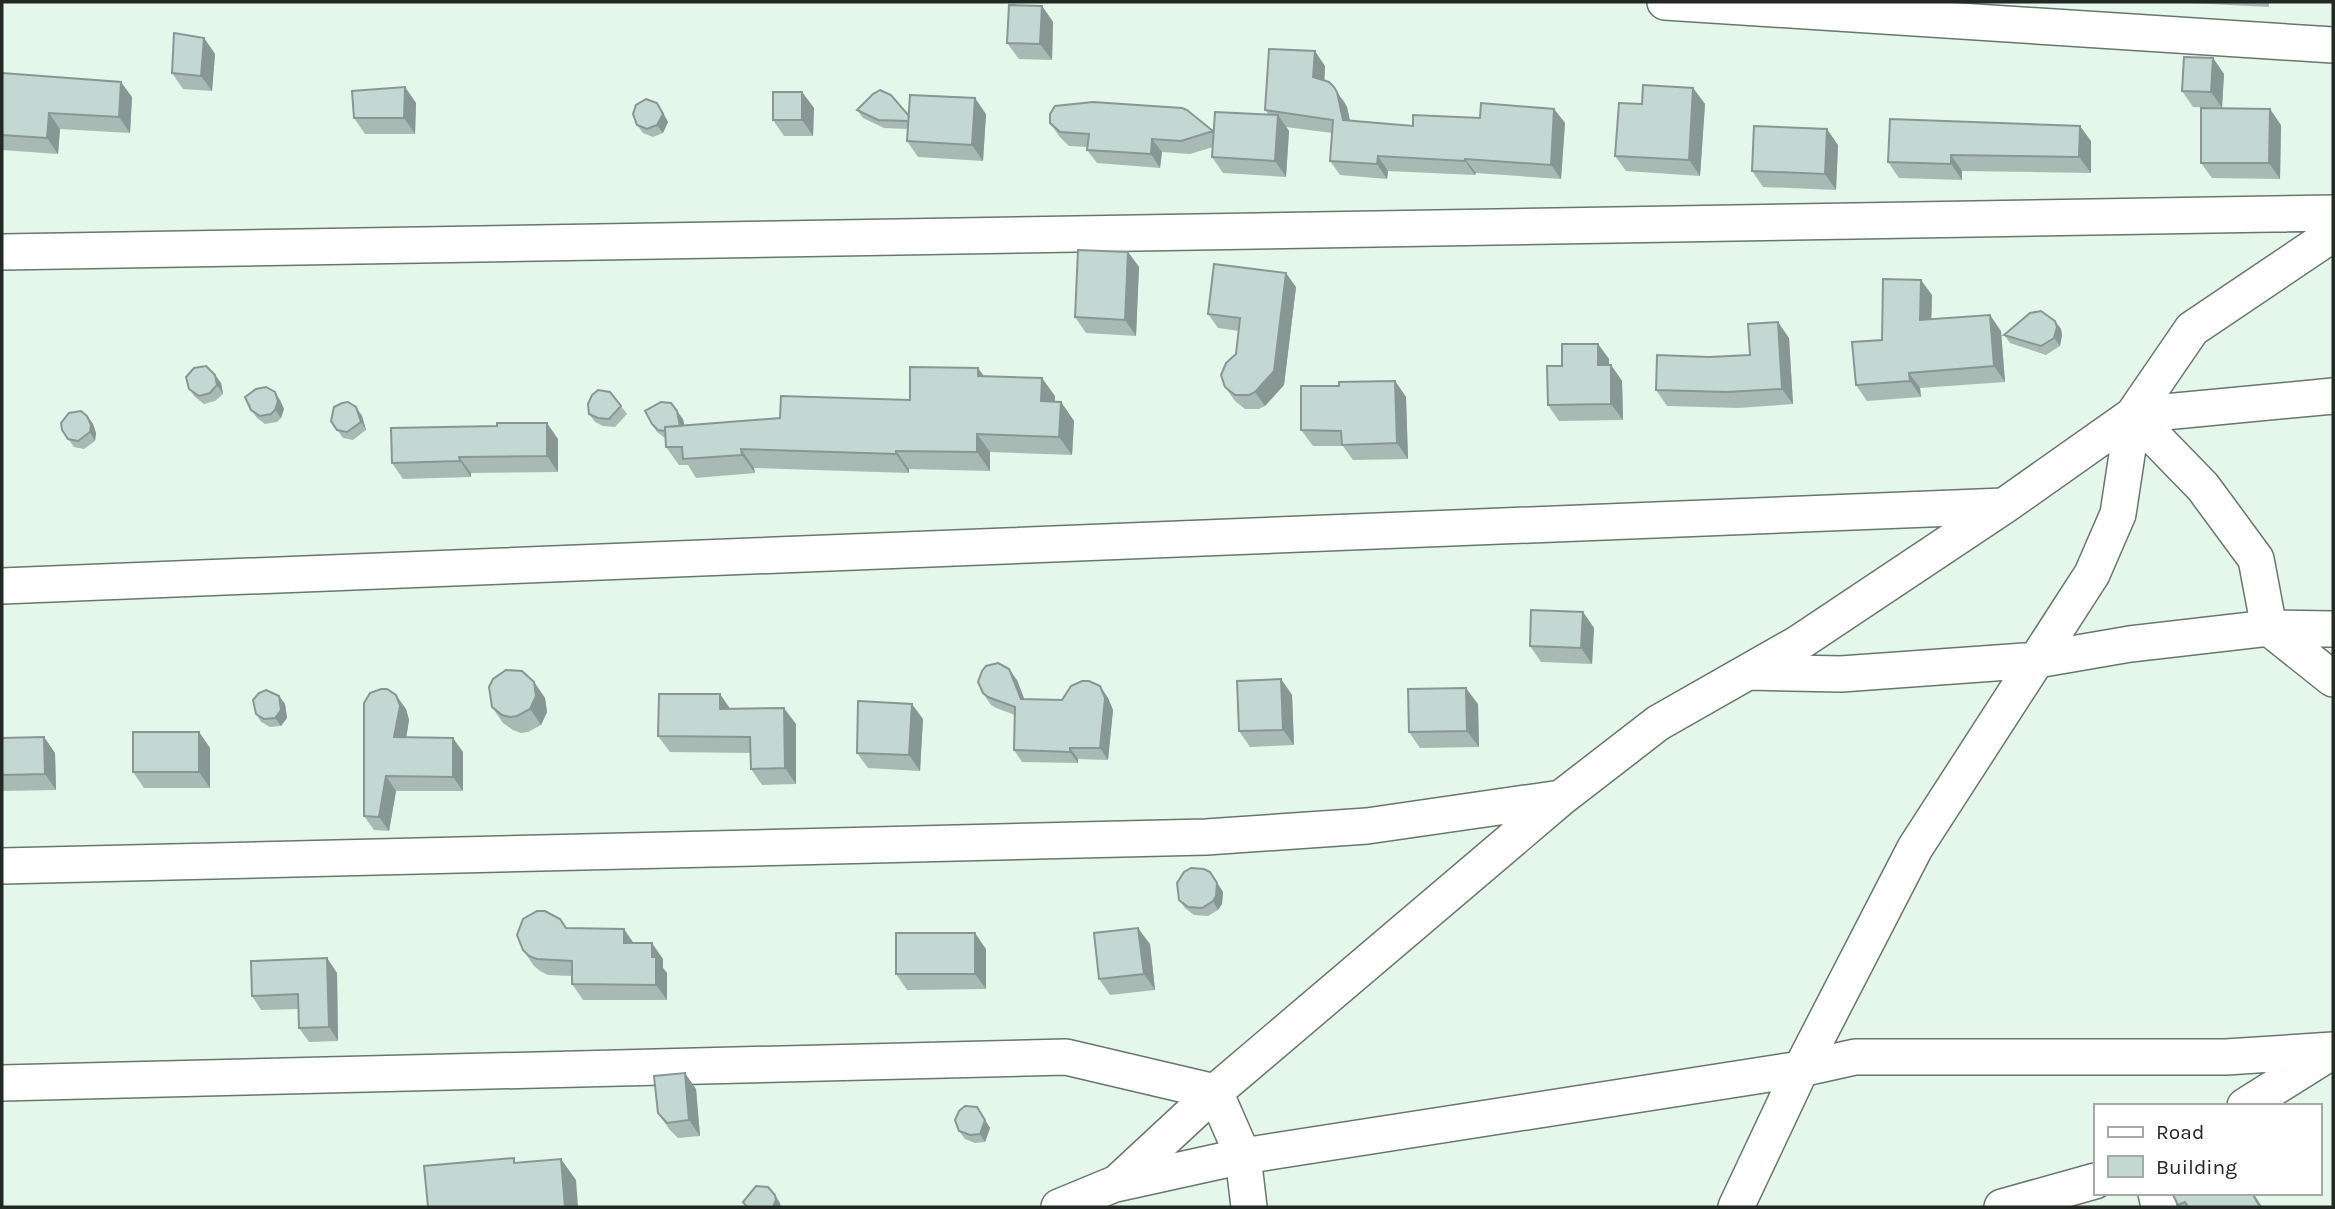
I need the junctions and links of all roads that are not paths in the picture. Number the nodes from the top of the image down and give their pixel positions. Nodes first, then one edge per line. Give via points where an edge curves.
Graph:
1 (1665, 2) edge
2 (2333, 45) edge
3 (2333, 213) edge
4 (2333, 234) edge
5 (2, 252) edge
6 (2333, 396) edge
7 (2133, 415) junction
8 (2004, 506) junction
9 (2, 586) edge
10 (2269, 628) junction
11 (2333, 629) edge
12 (2037, 660) junction
13 (1747, 672) junction
14 (2333, 679) edge
15 (1561, 798) junction
16 (2, 866) edge
17 (2333, 1050) edge
18 (1801, 1069) junction
19 (2, 1083) edge
20 (1215, 1092) junction
21 (2248, 1104) edge
22 (1243, 1156) junction
23 (2094, 1181) edge
24 (1117, 1183) junction
25 (2112, 1195) edge
26 (1059, 1207) edge
27 (1085, 1207) edge
28 (1249, 1207) edge
29 (1736, 1207) edge
30 (2002, 1207) edge
31 (2097, 1207) edge

1 - 2 street
3 - 5 street
4 - 7 street via 2192,328
6 - 7 street
7 - 8 street
7 - 10 street via 2203,487 2256,559
7 - 12 street via 2118,513 2092,574
8 - 9 street
8 - 13 street via 1797,644
10 - 11 street
10 - 12 street
10 - 14 street
12 - 13 street via 1841,674
12 - 18 street via 1915,848
13 - 15 street via 1658,723
15 - 16 street via 1367,826 1206,837
15 - 20 street
17 - 18 street via 2226,1057 1855,1057
17 - 21 street
18 - 22 street
18 - 29 street
19 - 20 street via 1066,1057
20 - 22 street
20 - 24 street
22 - 24 street
22 - 28 street
23 - 30 street
24 - 26 street
24 - 27 street
25 - 31 street

